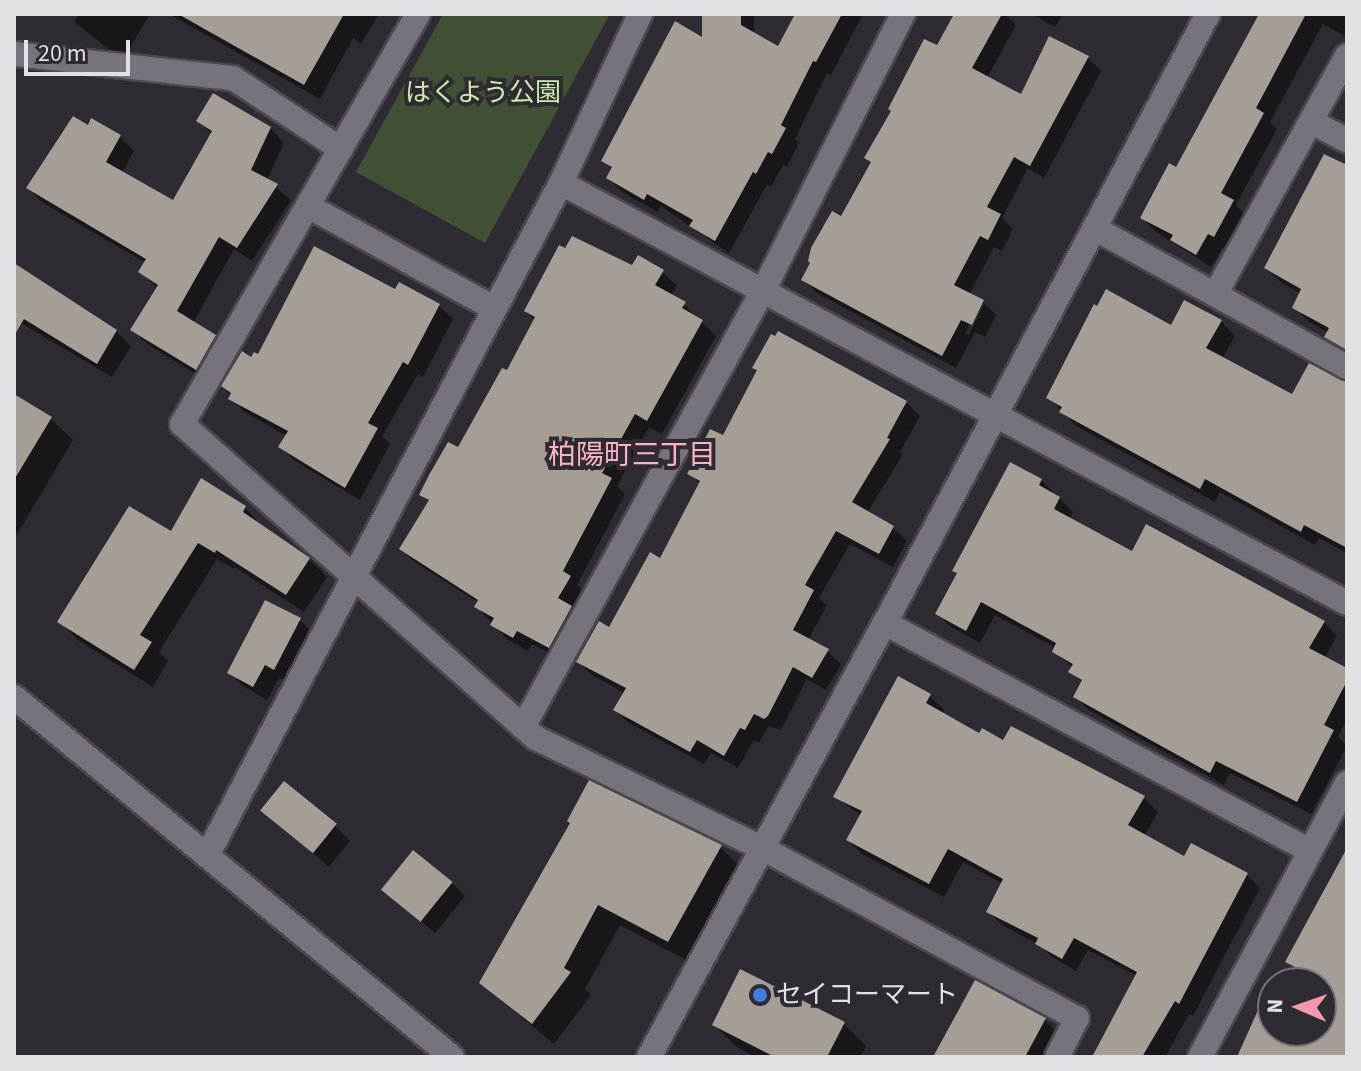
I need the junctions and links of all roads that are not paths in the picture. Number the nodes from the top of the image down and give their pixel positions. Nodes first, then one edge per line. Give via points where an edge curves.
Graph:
1 (418, 14) edge
2 (640, 14) edge
3 (903, 14) edge
4 (1208, 14) edge
5 (14, 54) edge
6 (1347, 56) edge
7 (1312, 122) junction
8 (1347, 141) edge
9 (341, 149) junction
10 (561, 183) junction
11 (308, 206) junction
12 (1094, 228) junction
13 (762, 293) junction
14 (1216, 293) junction
15 (495, 309) junction
16 (1347, 367) edge
17 (995, 417) junction
18 (356, 577) junction
19 (1347, 603) edge
20 (885, 623) junction
21 (14, 697) edge
22 (523, 727) junction
23 (1347, 783) edge
24 (762, 848) junction
25 (1309, 850) junction
26 (207, 856) junction
27 (452, 1057) edge
28 (649, 1057) edge
29 (1057, 1057) edge
30 (1200, 1057) edge

1 - 9 street
2 - 10 street
3 - 13 street
4 - 12 street
5 - 9 street via 233,78
6 - 7 street
7 - 8 street
7 - 14 street
9 - 11 street
10 - 13 street
10 - 15 street
11 - 15 street
11 - 18 street via 182,424
12 - 14 street
12 - 17 street
13 - 17 street
13 - 22 street
14 - 16 street
15 - 18 street
17 - 19 street
17 - 20 street
18 - 22 street
18 - 26 street
20 - 24 street
20 - 25 street
21 - 26 street
22 - 24 street
23 - 25 street
24 - 28 street
24 - 29 street via 1077,1018
25 - 30 street
26 - 27 street

